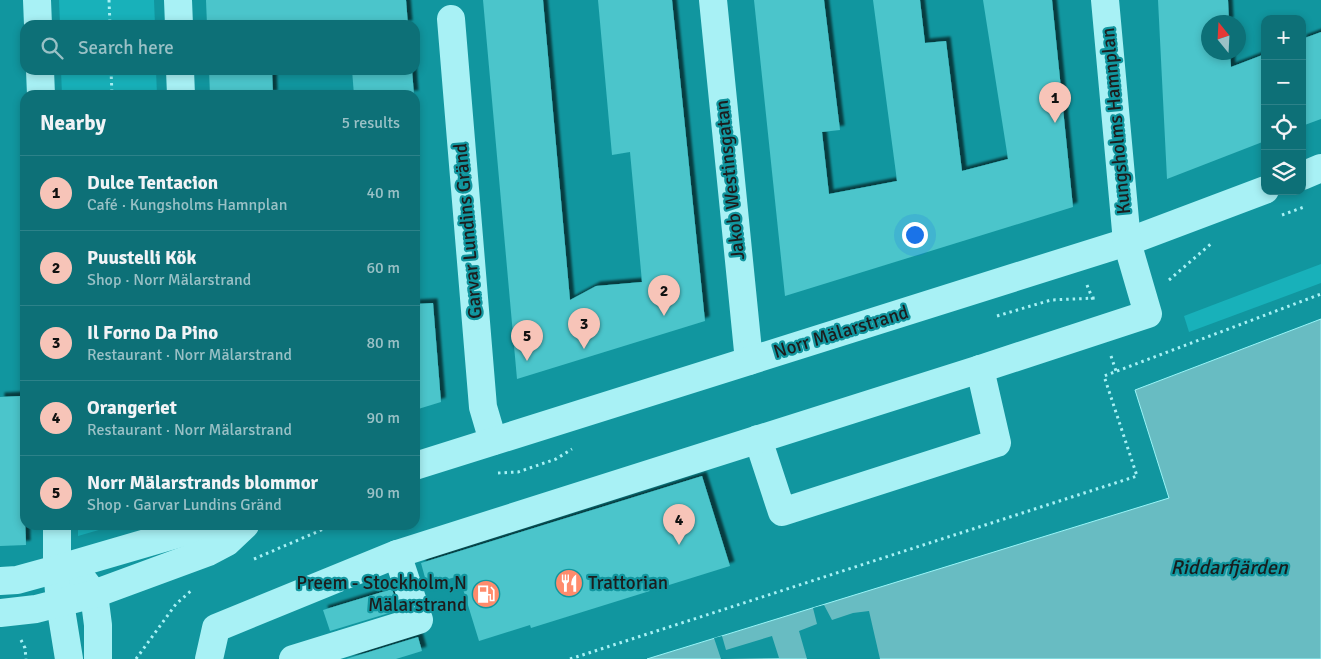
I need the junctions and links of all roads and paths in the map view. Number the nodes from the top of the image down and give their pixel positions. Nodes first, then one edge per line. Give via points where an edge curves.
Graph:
1 (37, 0) edge
2 (109, 0) edge
3 (178, 0) edge
4 (713, 0) edge
5 (1105, 0) edge
6 (451, 19) dead end
7 (38, 20) edge
8 (110, 20) edge
9 (179, 20) edge
10 (40, 75) edge
11 (111, 75) edge
12 (180, 75) edge
13 (41, 90) edge
14 (112, 90) edge
15 (181, 90) edge
16 (1321, 168) edge
17 (1306, 174) edge
18 (1261, 192) edge
19 (1127, 242) junction
20 (1077, 258) junction
21 (1321, 294) edge
22 (1102, 328) junction
23 (749, 361) junction
24 (980, 369) junction
25 (1116, 371) junction
26 (758, 439) junction
27 (493, 441) junction
28 (420, 464) edge
29 (57, 530) edge
30 (188, 530) edge
31 (199, 530) edge
32 (240, 530) edge
33 (321, 530) edge
34 (397, 554) junction
35 (250, 561) dead end
36 (182, 562) junction
37 (57, 569) junction
38 (0, 582) edge
39 (198, 586) dead end
40 (94, 594) junction
41 (60, 603) junction
42 (0, 613) edge
43 (19, 635) dead end
44 (26, 659) edge
45 (70, 659) edge
46 (98, 659) edge
47 (136, 659) edge
48 (209, 659) edge
49 (293, 659) edge
50 (570, 659) edge

1 - 7 street
2 - 8 path
3 - 9 street
4 - 23 street, Jakob Westinsgatan
5 - 19 street, Kungsholms Hamnplan
6 - 27 street, Garvar Lundins Gränd via 482,407
10 - 13 street
11 - 14 path
12 - 15 street
16 - 17 street
18 - 19 street, Norr Mälarstrand
19 - 20 street, Norr Mälarstrand
19 - 22 street, Kungsholms Hamnplan via 1148,314
20 - 22 path
20 - 23 street, Norr Mälarstrand
21 - 25 path
22 - 24 street
22 - 25 path
23 - 27 street, Norr Mälarstrand
24 - 26 street
24 - 26 street via 997,443 782,512
25 - 50 path via 1104,376 1136,476
26 - 34 street
27 - 28 street, Norr Mälarstrand
29 - 37 street
30 - 37 street
31 - 36 street
32 - 36 street via 227,542
33 - 35 path
34 - 48 street via 216,628
34 - 49 street via 419,620
36 - 40 street
37 - 38 street
37 - 40 street via 82,578
37 - 41 street
39 - 47 path via 176,604
40 - 41 street
40 - 46 street
41 - 42 street
41 - 45 street
43 - 44 path via 26,648

